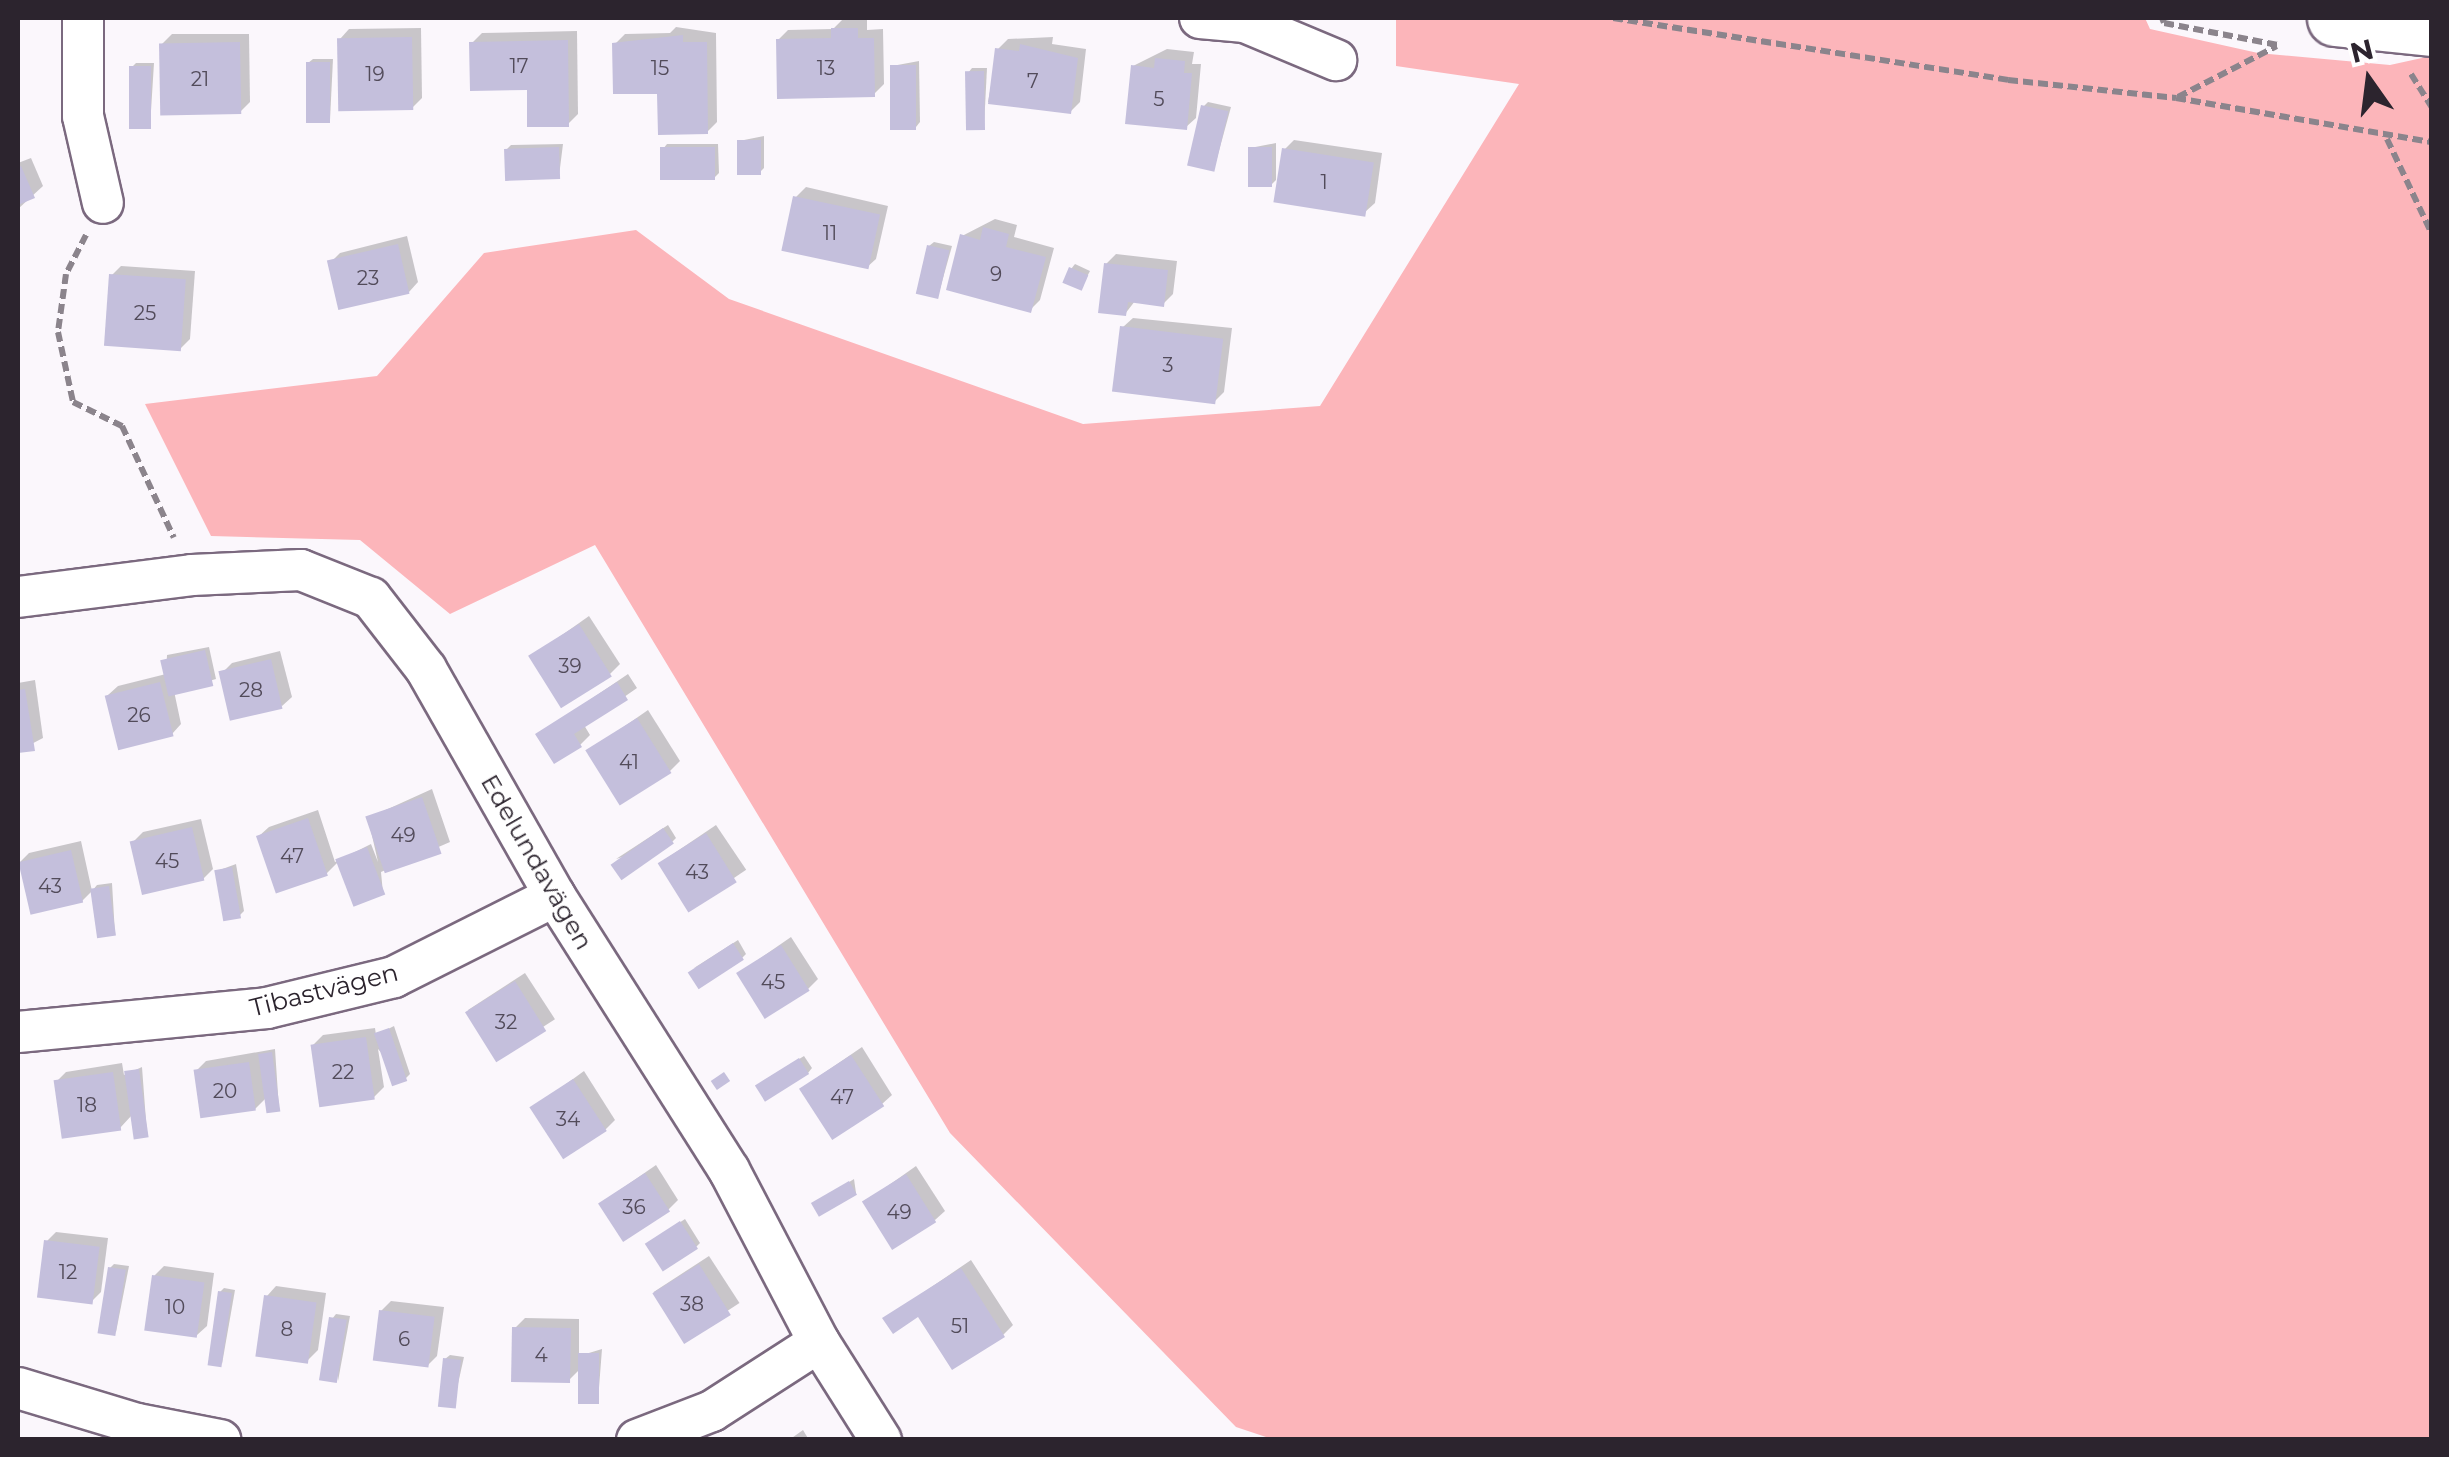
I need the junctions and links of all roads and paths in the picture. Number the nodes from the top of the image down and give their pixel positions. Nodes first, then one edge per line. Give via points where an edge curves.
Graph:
1 (83, 18) edge
2 (1200, 18) edge
3 (1614, 18) edge
4 (2162, 18) edge
5 (2335, 18) edge
6 (2417, 44) edge
7 (1336, 60) dead end
8 (2176, 98) junction
9 (2432, 108) edge
10 (2387, 138) junction
11 (2432, 142) edge
12 (103, 203) joint
13 (2432, 234) edge
14 (192, 575) junction
15 (18, 596) edge
16 (554, 896) junction
17 (18, 1032) edge
18 (819, 1342) junction
19 (18, 1388) edge
20 (220, 1440) edge
21 (637, 1440) edge
22 (882, 1440) edge

1 - 12 street via 83,116
2 - 7 street via 1245,22
3 - 8 path via 2008,80
4 - 8 path via 2278,46 2262,60
5 - 6 street
6 - 9 path
8 - 10 path
10 - 11 path
10 - 13 path
12 - 14 path via 66,274 58,332 73,402 122,426
14 - 15 street, Edelundavägen
14 - 16 street, Edelundavägen via 301,570 371,598 426,670
16 - 17 street, Tibastvägen via 394,976 268,1008
16 - 18 street, Edelundavägen via 729,1170
18 - 21 street via 712,1410
18 - 22 street, Edelundavägen
19 - 20 street

